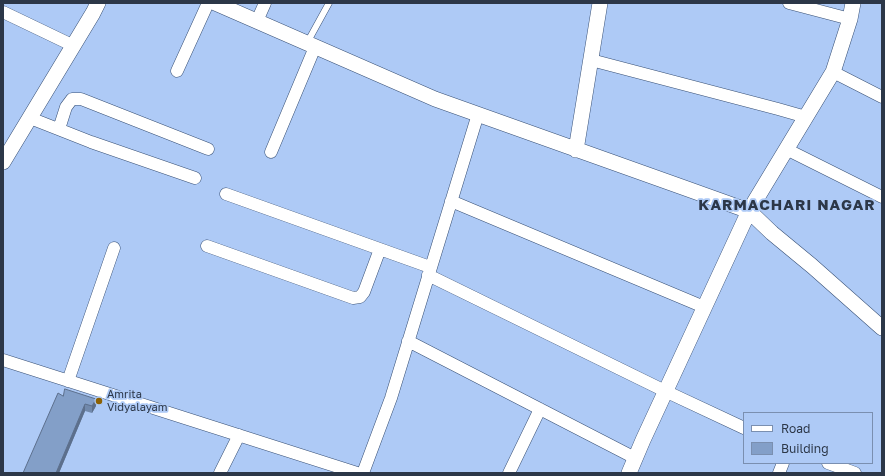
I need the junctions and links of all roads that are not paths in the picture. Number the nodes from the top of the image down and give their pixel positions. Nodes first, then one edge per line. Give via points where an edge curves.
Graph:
1 (98, 3) edge
2 (265, 3) edge
3 (329, 3) edge
4 (600, 3) edge
5 (789, 3) edge
6 (852, 3) edge
7 (217, 4) edge
8 (3, 12) edge
9 (850, 19) junction
10 (257, 21) junction
11 (311, 45) junction
12 (74, 46) junction
13 (591, 60) junction
14 (177, 71) dead end
15 (833, 72) junction
16 (882, 97) edge
17 (478, 114) junction
18 (806, 117) junction
19 (30, 118) junction
20 (59, 130) junction
21 (786, 149) junction
22 (208, 150) dead end
23 (576, 150) junction
24 (271, 152) dead end
25 (3, 162) edge
26 (195, 178) dead end
27 (226, 194) dead end
28 (882, 197) edge
29 (451, 201) junction
30 (749, 211) junction
31 (207, 246) dead end
32 (114, 248) dead end
33 (380, 249) junction
34 (429, 271) junction
35 (704, 307) junction
36 (882, 328) edge
37 (408, 341) junction
38 (3, 360) edge
39 (68, 381) junction
40 (666, 391) junction
41 (540, 409) junction
42 (743, 428) edge
43 (239, 435) junction
44 (635, 458) junction
45 (831, 464) edge
46 (220, 473) edge
47 (357, 473) edge
48 (364, 473) edge
49 (509, 473) edge
50 (629, 473) edge
51 (855, 473) edge

1 - 12 street
2 - 10 street
3 - 11 lane
4 - 13 street
5 - 9 street
6 - 9 street
7 - 10 street
7 - 14 street
8 - 12 street
9 - 15 street
10 - 11 street
11 - 17 street via 434,99
11 - 24 street
12 - 19 street
13 - 18 street
13 - 23 street
15 - 16 street
15 - 18 street
17 - 23 street
17 - 29 street
18 - 21 street
19 - 20 street
19 - 25 street
20 - 22 street via 66,107 72,99 81,99
20 - 26 street
21 - 28 street
21 - 30 street
23 - 30 street
27 - 33 street
29 - 34 street
29 - 35 street
30 - 35 street
30 - 36 street
31 - 33 street via 353,298 360,297 364,292
32 - 39 street
33 - 34 street
34 - 37 street
34 - 40 street
35 - 40 street
37 - 41 street
37 - 48 street
38 - 39 street
39 - 43 street
40 - 42 street
40 - 44 street
41 - 44 street
41 - 49 street
43 - 46 street
43 - 47 street
44 - 50 street
45 - 51 street

